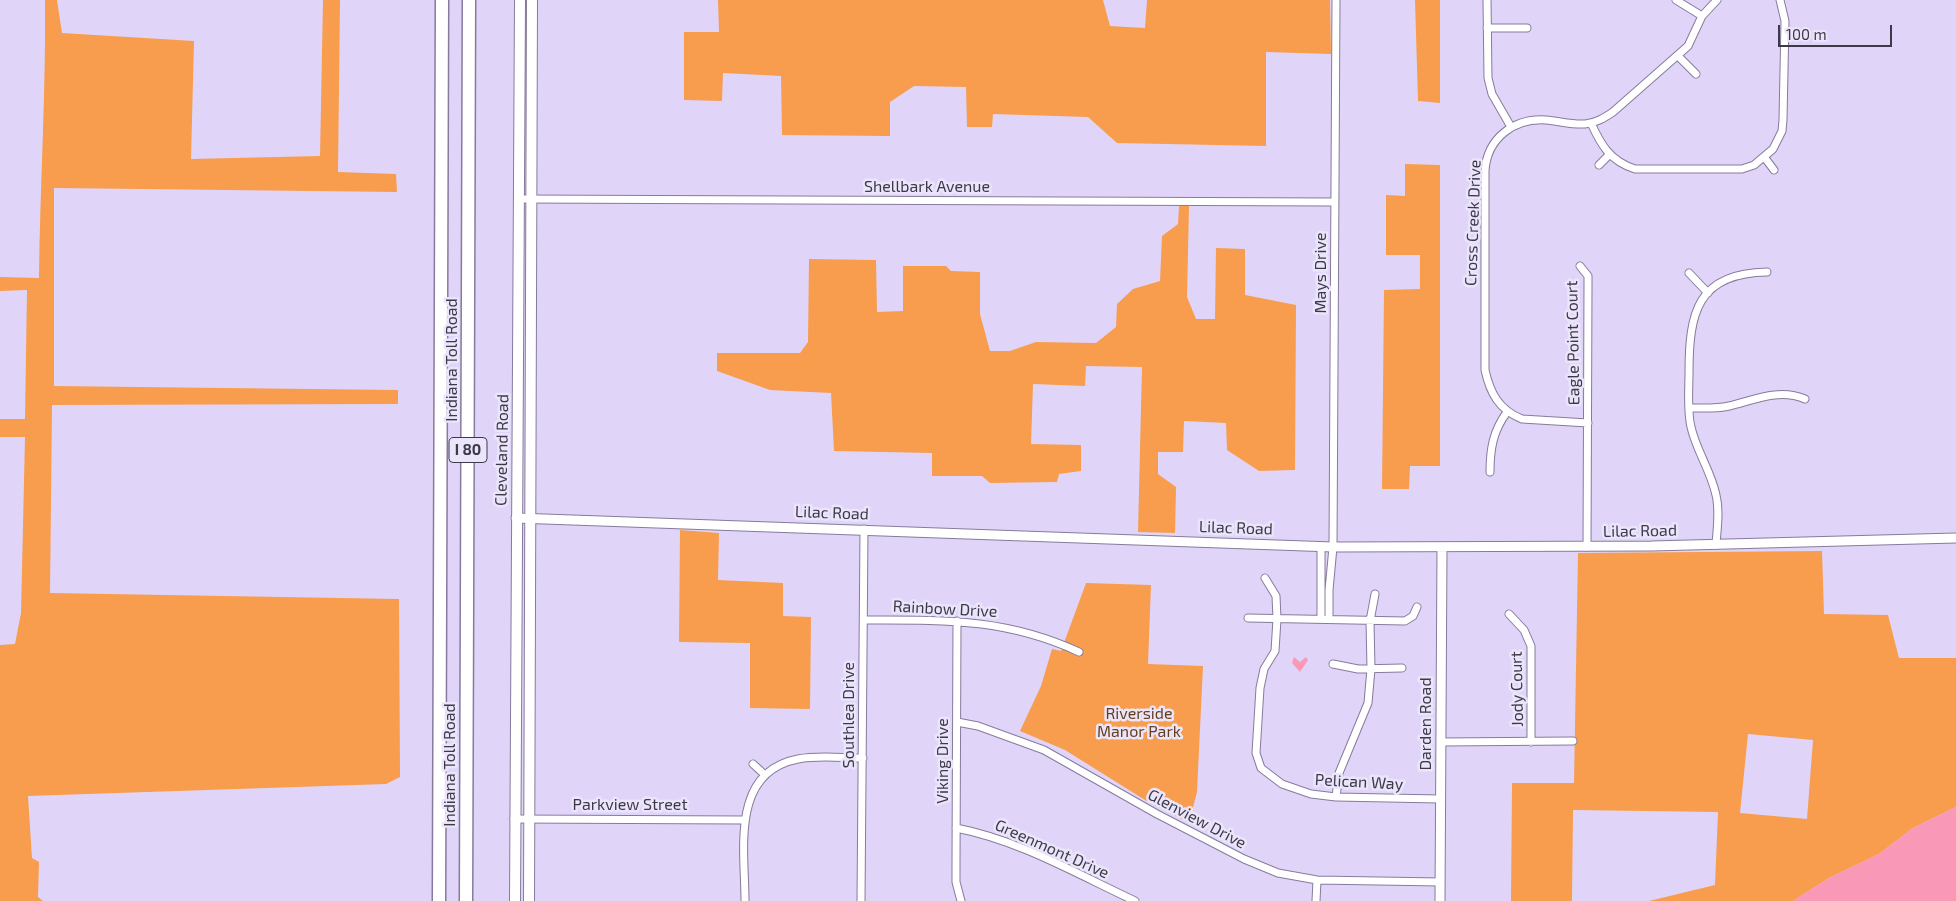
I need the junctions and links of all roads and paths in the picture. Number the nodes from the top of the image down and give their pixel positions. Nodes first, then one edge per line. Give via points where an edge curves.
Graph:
1 (442, 0) edge
2 (469, 0) edge
3 (520, 0) edge
4 (532, 0) edge
5 (1336, 0) edge
6 (1487, 0) edge
7 (1676, 0) edge
8 (1717, 0) edge
9 (1780, 0) edge
10 (1702, 16) junction
11 (1487, 28) junction
12 (1527, 28) dead end
13 (1678, 56) junction
14 (1696, 74) dead end
15 (1591, 122) junction
16 (1511, 127) junction
17 (1609, 155) junction
18 (1765, 158) junction
19 (1599, 165) dead end
20 (1774, 170) dead end
21 (519, 199) junction
22 (531, 200) junction
23 (1335, 202) junction
24 (1580, 266) dead end
25 (1767, 272) dead end
26 (1689, 274) dead end
27 (1708, 293) junction
28 (1805, 399) dead end
29 (1689, 408) junction
30 (1507, 412) junction
31 (1588, 423) junction
32 (1490, 472) dead end
33 (516, 518) junction
34 (530, 518) junction
35 (864, 529) junction
36 (1956, 538) edge
37 (1716, 545) junction
38 (1321, 546) junction
39 (1333, 546) junction
40 (1587, 546) junction
41 (1442, 548) junction
42 (1265, 578) dead end
43 (1375, 594) dead end
44 (1417, 607) dead end
45 (1509, 614) dead end
46 (1248, 618) dead end
47 (1277, 619) junction
48 (1321, 619) junction
49 (1330, 619) junction
50 (864, 620) junction
51 (957, 621) junction
52 (1370, 621) junction
53 (1079, 652) dead end
54 (1333, 664) dead end
55 (1402, 668) dead end
56 (1371, 669) junction
57 (957, 722) junction
58 (1573, 741) dead end
59 (1440, 742) junction
60 (1531, 742) junction
61 (863, 758) junction
62 (752, 764) dead end
63 (765, 774) junction
64 (1336, 797) junction
65 (1440, 799) junction
66 (514, 819) junction
67 (529, 819) junction
68 (745, 820) junction
69 (956, 828) junction
70 (1317, 880) junction
71 (1440, 882) junction
72 (439, 901) edge
73 (466, 901) edge
74 (514, 901) edge
75 (529, 901) edge
76 (745, 901) edge
77 (862, 901) edge
78 (961, 901) edge
79 (1135, 901) edge
80 (1316, 901) edge
81 (1440, 901) edge

1 - 72 highway, Indiana Toll Road / I 80
2 - 73 highway, Indiana Toll Road / I 80
3 - 21 main road, Cleveland Road
4 - 22 main road, Cleveland Road
5 - 23 street, Mays Drive
6 - 11 street
7 - 10 street
8 - 10 street, Cross Creek Drive
9 - 18 street via 1785,21 1783,120 1778,139
10 - 13 street, Cross Creek Drive via 1688,46
11 - 12 street
11 - 16 street via 1490,86
13 - 14 street
13 - 15 street, Cross Creek Drive via 1613,112
15 - 16 street, Cross Creek Drive via 1575,124 1533,120
15 - 17 street
16 - 30 street, Cross Creek Drive via 1491,148 1485,171 1485,370 1495,399
17 - 18 street via 1625,166 1644,170 1742,169
17 - 19 street
18 - 20 street
21 - 22 street, Shellbark Avenue
21 - 33 main road, Cleveland Road
22 - 23 street, Shellbark Avenue
22 - 34 main road, Cleveland Road
23 - 39 street, Mays Drive
24 - 31 street, Eagle Point Court via 1588,276
25 - 27 street via 1731,277
26 - 27 street
27 - 29 street via 1691,327
28 - 29 street via 1793,395 1768,395 1722,407
29 - 37 street via 1692,433 1716,496
30 - 31 street via 1532,421
30 - 32 street via 1494,436
31 - 40 street, Eagle Point Court
33 - 34 street, Lilac Road
33 - 66 main road, Cleveland Road
34 - 35 street, Lilac Road
34 - 67 main road, Cleveland Road
35 - 38 street, Lilac Road
35 - 50 street, Southlea Drive
36 - 37 street, Lilac Road
37 - 40 street, Lilac Road
38 - 39 street, Lilac Road
38 - 48 street
39 - 41 street, Lilac Road
39 - 49 street, Mays Drive
40 - 41 street, Lilac Road
41 - 59 street, Darden Road
42 - 47 street via 1276,596
43 - 52 street
44 - 52 street via 1413,616 1405,621
45 - 60 street, Jody Court via 1524,630 1531,646
46 - 47 street
47 - 48 street
47 - 64 street, Pelican Way via 1274,651 1264,669 1260,688 1258,760 1261,768 1282,784 1311,794
48 - 49 street
49 - 52 street
50 - 51 street, Rainbow Drive
50 - 61 street, Southlea Drive
51 - 53 street, Rainbow Drive via 987,623 1023,631
51 - 57 street, Viking Drive
52 - 56 street
54 - 56 street
55 - 56 street
56 - 64 street via 1368,703 1339,773
57 - 69 street, Viking Drive
57 - 70 street, Glenview Drive via 978,726 1044,750 1157,814 1262,867
58 - 60 street
59 - 60 street
59 - 65 street, Darden Road
61 - 63 street via 796,760
61 - 77 street, Southlea Drive
62 - 63 street
63 - 68 street via 753,790
64 - 65 street, Pelican Way
65 - 71 street, Darden Road
66 - 67 street, Parkview Street
66 - 74 main road, Cleveland Road
67 - 68 street, Parkview Street
67 - 75 main road, Cleveland Road
68 - 76 street
69 - 78 street, Viking Drive via 956,882
69 - 79 street, Greenmont Drive via 1011,843
70 - 71 street, Glenview Drive
70 - 80 street
71 - 81 street, Darden Road

